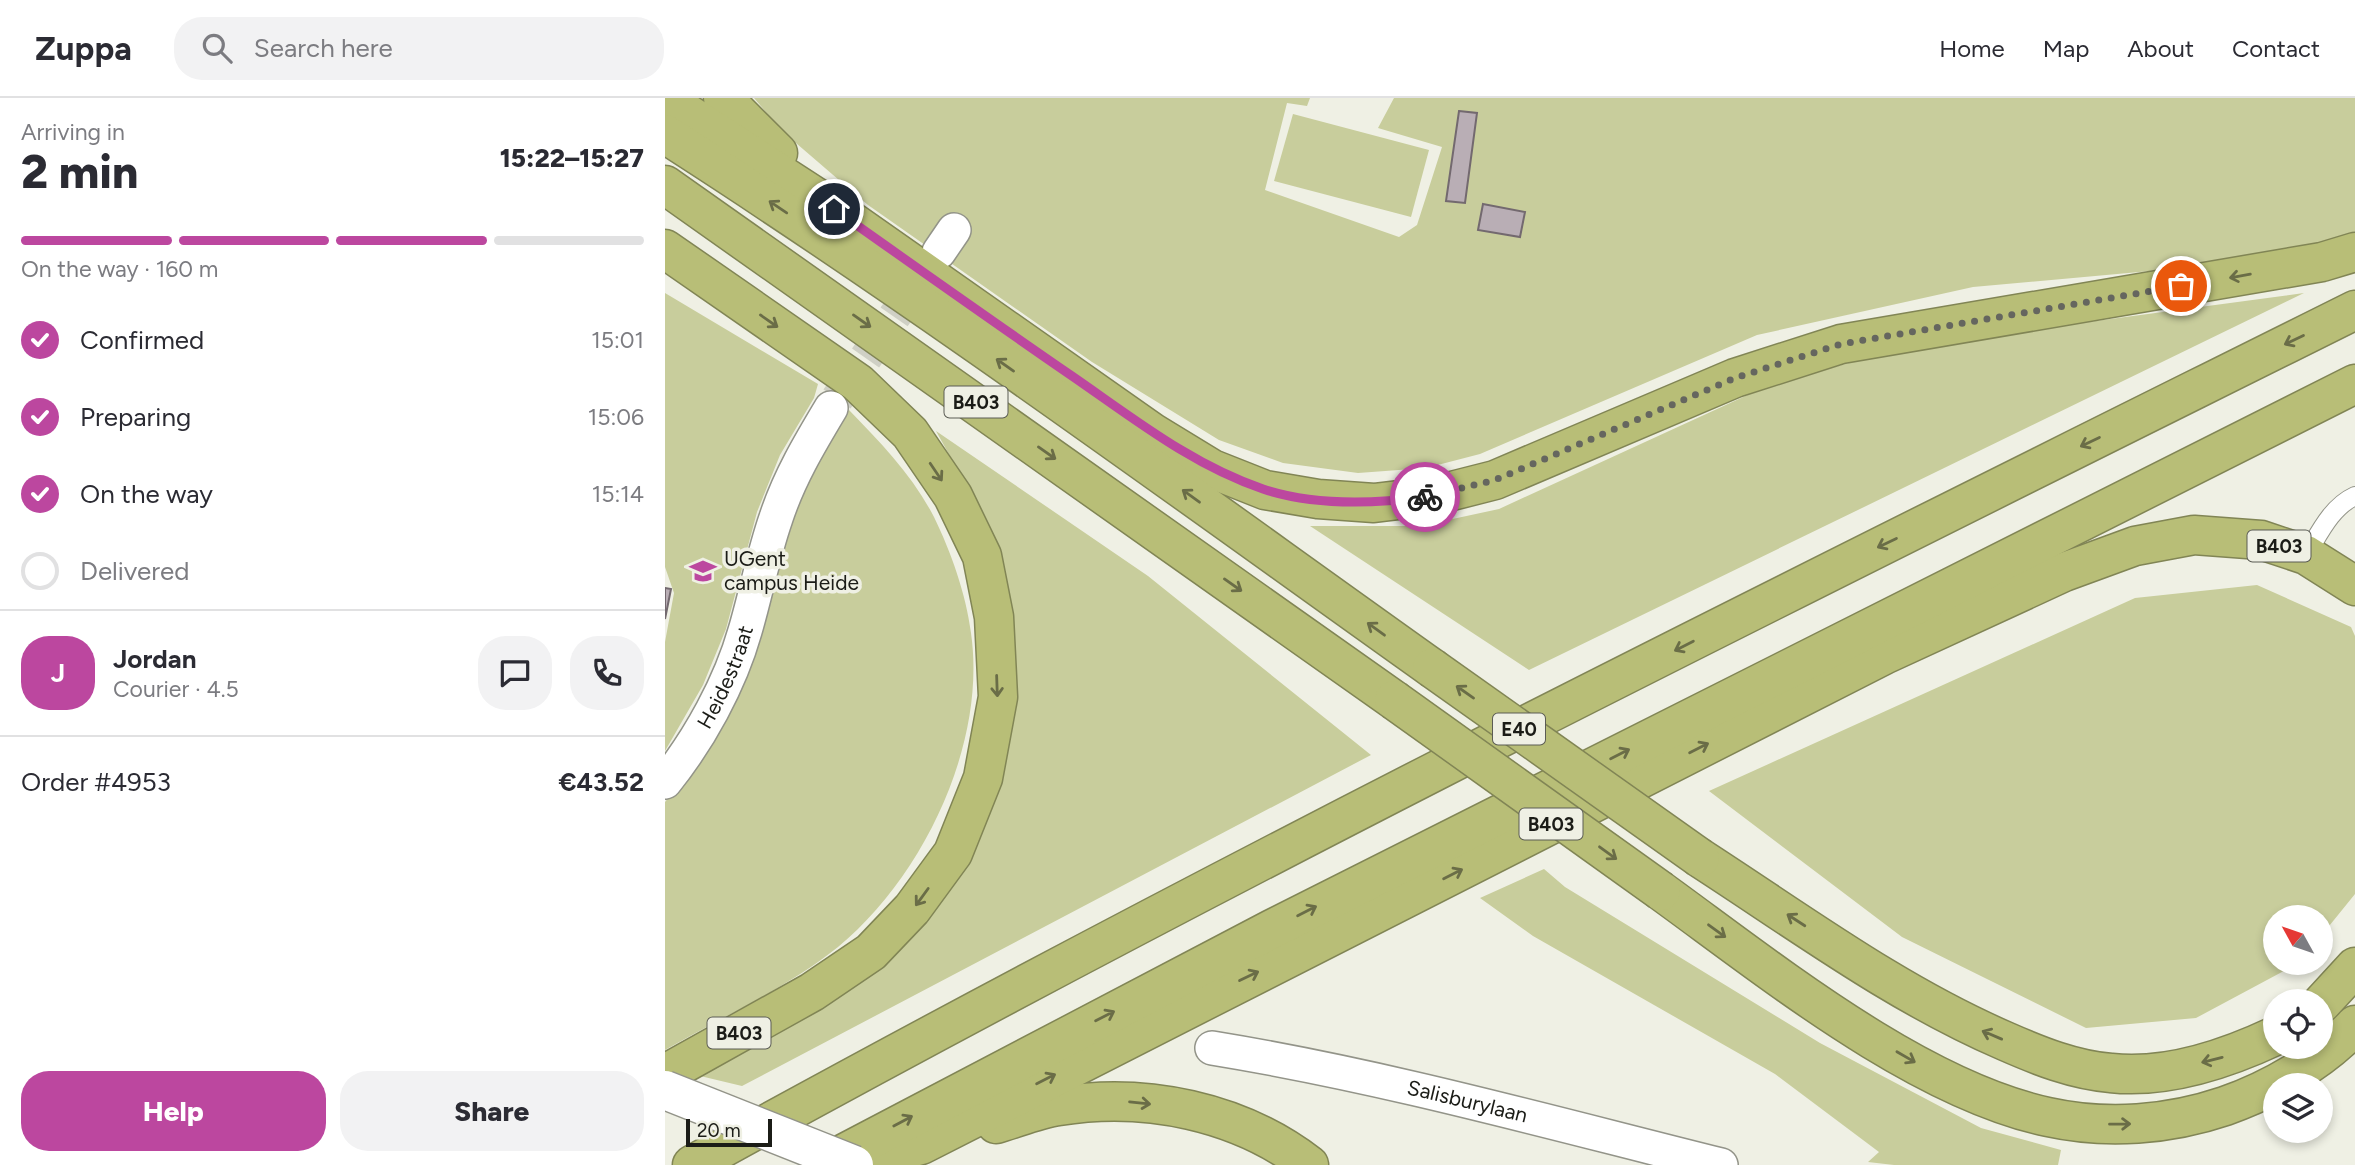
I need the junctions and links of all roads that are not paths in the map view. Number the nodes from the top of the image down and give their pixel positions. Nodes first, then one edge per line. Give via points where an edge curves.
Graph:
1 (723, 98) edge
2 (665, 99) edge
3 (665, 134) edge
4 (665, 185) edge
5 (834, 209) junction
6 (665, 249) edge
7 (2355, 252) edge
8 (2355, 310) edge
9 (2355, 384) edge
10 (831, 408) tunnel mouth
11 (2355, 496) edge
12 (2306, 555) junction
13 (2355, 586) edge
14 (665, 782) edge
15 (2355, 967) edge
16 (2333, 991) edge
17 (2355, 1025) edge
18 (2263, 1040) edge
19 (1212, 1048) dead end
20 (665, 1074) edge
21 (665, 1090) edge
22 (692, 1165) edge
23 (822, 1165) edge
24 (852, 1165) edge
25 (913, 1165) edge
26 (1309, 1165) edge
27 (1721, 1165) edge

1 - 5 highway
2 - 5 highway
18 -> 3 highway, B403, bridge via 2219,1059 2152,1073 2111,1073 2051,1061 1906,991 1700,858 937,317
4 -> 17 highway, B403, bridge via 1788,983 1949,1082 2049,1118 2151,1123 2199,1115 2248,1098 2303,1067
7 -> 5 highway via 2322,262 1841,344 1735,378 1495,480 1432,496 1374,503 1265,490 1212,469 1153,433
6 -> 20 highway, B403 via 858,383 901,424 953,496 982,556 994,617 998,697 978,790 953,853 912,909 871,952 812,992
8 -> 22 highway, E40 via 1249,867
23 -> 9 highway via 1272,929
10 - 14 street, Heidestraat via 798,464 775,518 744,635 720,694
11 - 12 lane via 2324,523
12 - 13 highway, B403
24 -> 12 highway, B403 via 921,1145 1871,661 2064,572 2135,546 2194,535 2261,540
15 - 16 highway
19 - 27 street, Salisburylaan via 1282,1059
21 - 24 main road, bridge
25 -> 26 highway via 992,1125 1057,1106 1120,1101 1184,1107 1243,1127

